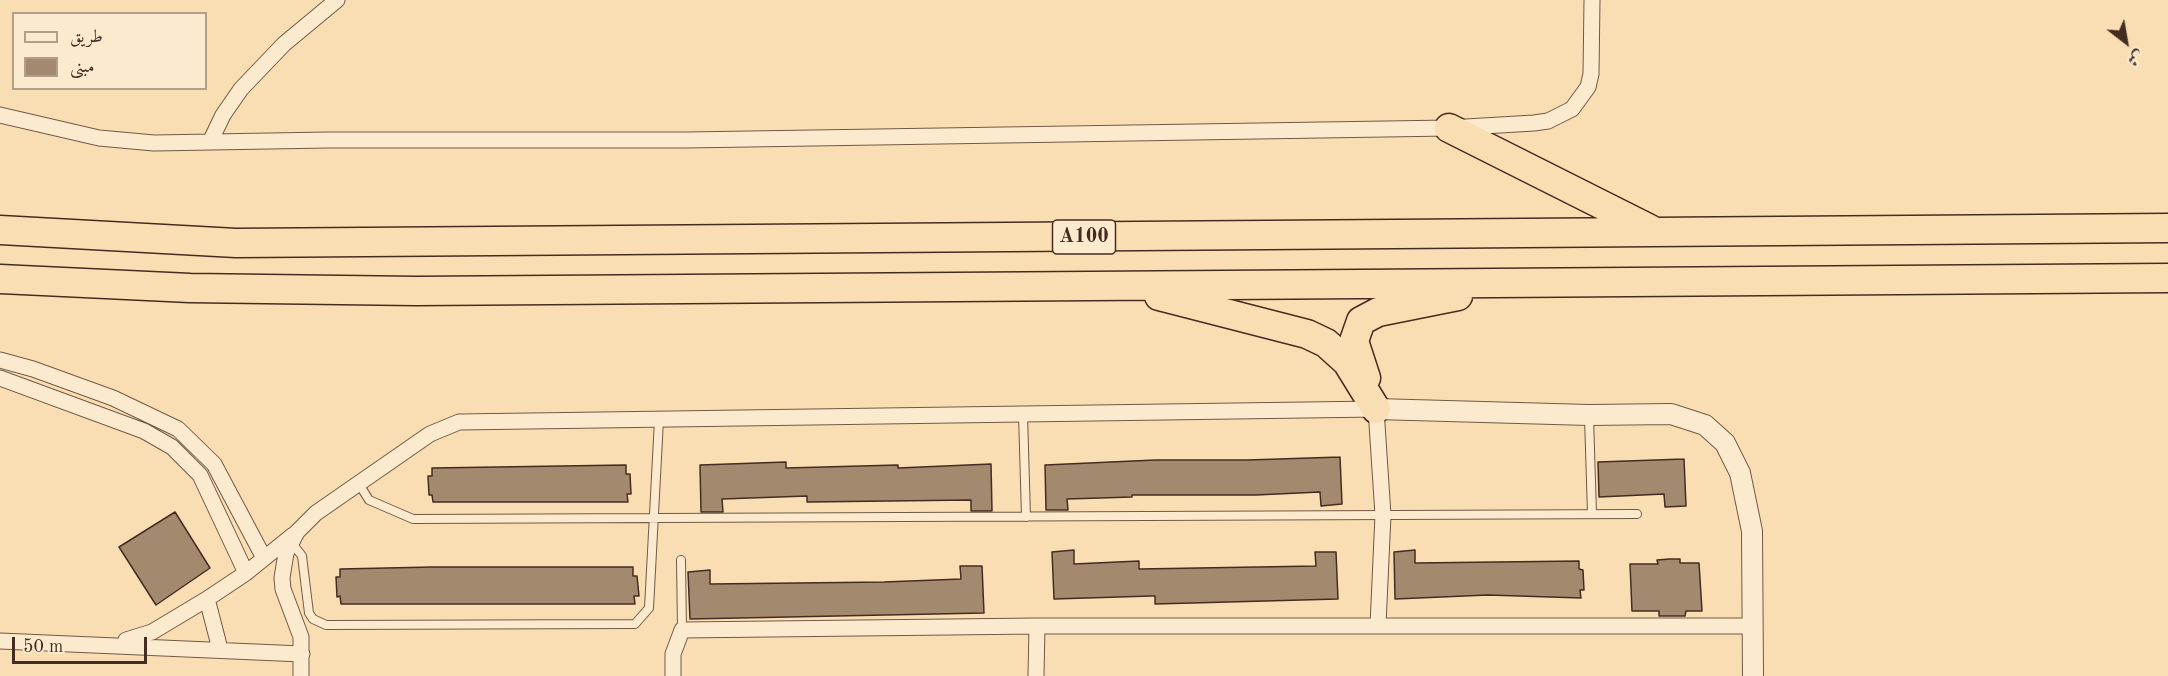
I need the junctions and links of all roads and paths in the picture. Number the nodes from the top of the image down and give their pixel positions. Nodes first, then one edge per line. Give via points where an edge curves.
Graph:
1 (337, 0) edge
2 (1592, 0) edge
3 (0, 116) edge
4 (1449, 128) junction
5 (210, 142) junction
6 (2168, 228) edge
7 (0, 230) edge
8 (1655, 231) junction
9 (2168, 278) edge
10 (0, 279) edge
11 (1525, 283) junction
12 (1116, 285) junction
13 (0, 360) edge
14 (0, 378) edge
15 (1376, 408) junction
16 (1023, 414) junction
17 (1588, 415) junction
18 (659, 420) junction
19 (359, 484) junction
20 (1592, 514) junction
21 (1637, 514) dead end
22 (1383, 515) junction
23 (1026, 517) junction
24 (653, 519) junction
25 (294, 537) junction
26 (264, 558) junction
27 (681, 560) dead end
28 (246, 573) junction
29 (207, 599) junction
30 (1378, 625) junction
31 (1037, 626) junction
32 (1752, 626) junction
33 (682, 630) junction
34 (1, 642) edge
35 (103, 645) junction
36 (220, 649) junction
37 (302, 654) junction
38 (301, 676) edge
39 (673, 676) edge
40 (1036, 676) edge
41 (1753, 676) edge

1 - 5 street via 284,44 241,89
2 - 4 street via 1591,74 1572,109 1548,121
3 - 5 street via 99,138 154,143
4 - 5 street via 686,140
4 - 8 highway
6 - 8 highway, A100
7 - 8 highway, A100 via 236,243
9 - 11 highway, A100
10 - 12 highway, A100 via 190,288 416,291
11 - 12 highway, A100
11 - 15 highway via 1378,312 1361,321 1354,341
12 - 15 highway via 1307,334 1326,343 1347,363
13 - 26 street via 103,394 178,429 214,464
14 - 28 street via 144,431 177,451 200,475
15 - 16 street
15 - 17 street
15 - 22 street
16 - 18 street
16 - 23 lane
17 - 20 lane
17 - 32 street via 1671,414 1705,425 1725,443 1740,473 1752,531
18 - 19 street via 448,424
18 - 24 lane
19 - 24 lane via 369,500 413,519
19 - 25 street via 316,513
20 - 21 lane
20 - 22 lane
22 - 23 lane
22 - 30 street
23 - 24 lane
24 - 25 lane via 649,608 641,620 627,626 320,623 309,613 302,556
25 - 26 street
25 - 37 street via 282,578 301,637
26 - 28 street
27 - 33 lane
28 - 29 street
29 - 35 street via 147,635
29 - 36 street
30 - 31 street
30 - 32 street
31 - 33 street
31 - 40 street
32 - 41 street
33 - 39 street via 674,654
34 - 35 street
35 - 36 street
36 - 37 street
37 - 38 street

